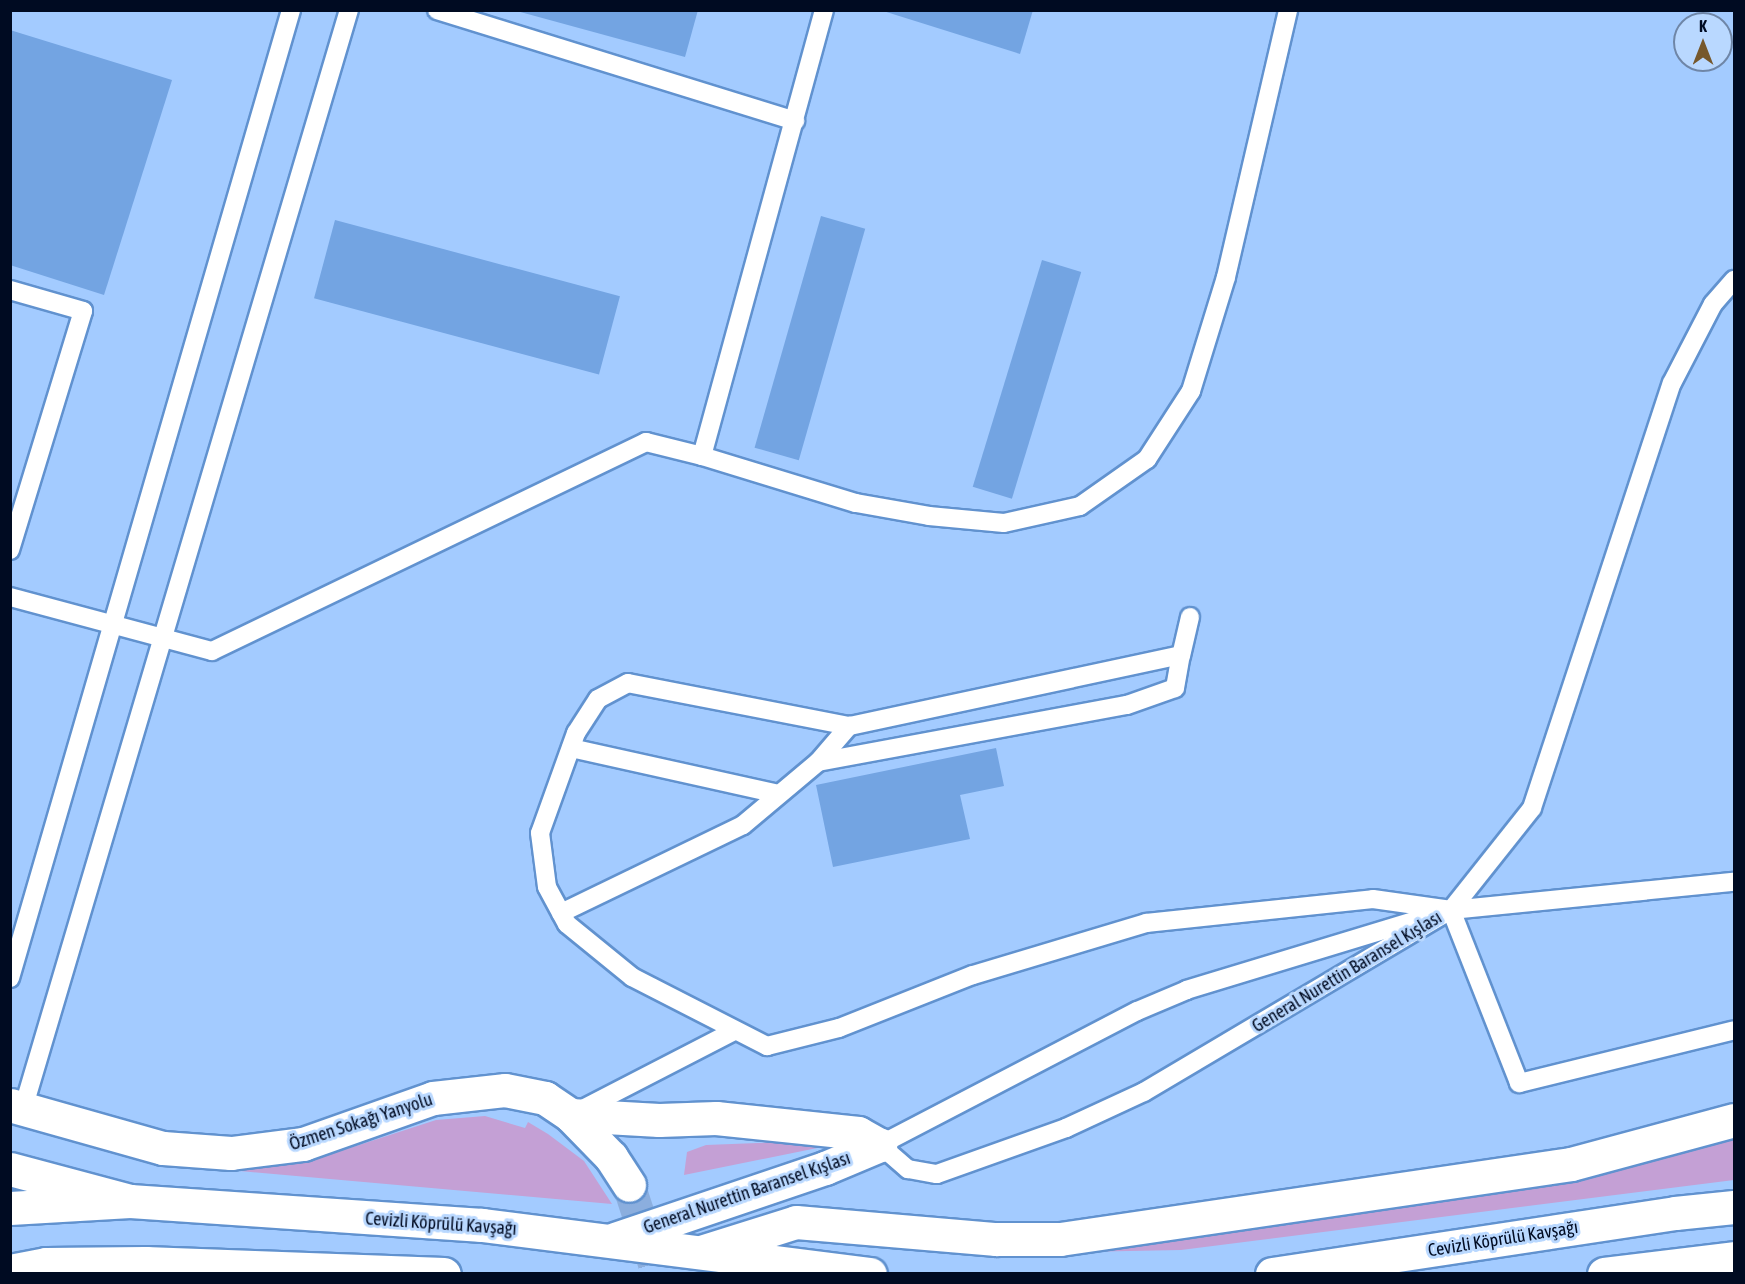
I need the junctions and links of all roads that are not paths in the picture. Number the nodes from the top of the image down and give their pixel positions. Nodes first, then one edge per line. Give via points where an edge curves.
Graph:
1 (291, 10) edge
2 (349, 10) edge
3 (437, 10) edge
4 (824, 10) edge
5 (1288, 10) edge
6 (795, 121) junction
7 (1734, 280) edge
8 (10, 290) edge
9 (702, 456) junction
10 (10, 550) edge
11 (10, 597) edge
12 (1190, 617) dead end
13 (111, 624) junction
14 (165, 638) junction
15 (1181, 655) junction
16 (849, 726) junction
17 (571, 748) junction
18 (818, 762) junction
19 (779, 794) junction
20 (1734, 882) edge
21 (1451, 910) junction
22 (561, 913) junction
23 (10, 978) edge
24 (1734, 1030) edge
25 (732, 1032) junction
26 (17, 1107) edge
27 (570, 1115) junction
28 (1734, 1120) edge
29 (880, 1145) junction
30 (10, 1170) edge
31 (629, 1185) tunnel mouth
32 (130, 1201) junction
33 (10, 1208) edge
34 (1734, 1208) edge
35 (615, 1239) junction
36 (704, 1251) junction
37 (1734, 1258) edge
38 (145, 1263) junction
39 (10, 1271) edge
40 (217, 1274) edge
41 (444, 1274) edge
42 (870, 1274) edge
43 (1272, 1274) edge
44 (1604, 1274) edge

1 - 13 lane
2 - 14 lane
3 - 6 lane
4 - 6 lane
5 - 9 lane via 1226,277 1191,391 1147,459 1080,506 1004,523 928,516 856,503
6 - 9 lane
7 - 21 lane via 1713,304 1672,383 1532,808
8 - 10 lane via 83,311
9 - 14 lane via 646,442 212,651
11 - 13 lane
12 - 15 lane
13 - 14 lane
13 - 23 lane
14 - 26 lane
15 - 16 lane
15 - 18 lane via 1174,688 1127,705
16 - 17 lane via 628,683 598,699
16 - 18 lane
17 - 19 lane
17 - 22 lane via 540,833 547,887
18 - 19 lane
19 - 22 lane via 743,825
20 - 21 lane
21 - 24 lane via 1520,1083
21 - 25 lane via 1373,899 1146,923 974,975 839,1028 767,1046
21 - 29 lane, General Nurettin Baransel Kışlası via 1187,990 1137,1011
21 - 29 lane, General Nurettin Baransel Kışlası via 1144,1092 1075,1124 937,1174 908,1169
22 - 25 lane via 567,924 632,977
25 - 27 lane
26 - 27 main road, Özmen Sokağı Yanyolu via 163,1148 231,1153 303,1144 433,1098 468,1092 505,1090 545,1098
27 - 29 main road via 659,1120 716,1118 858,1133
27 - 31 main road, Özmen Sokağı Yanyolu via 611,1157
28 - 36 main road via 1570,1164 1060,1239 996,1239 796,1222
29 - 35 main road, General Nurettin Baransel Kışlası via 825,1168
30 - 32 main road
32 - 33 main road, Cevizli Köprülü Kavşağı
32 - 35 main road, Cevizli Köprülü Kavşağı via 482,1225
34 - 43 main road, Cevizli Köprülü Kavşağı via 1675,1213
35 - 36 main road, Cevizli Köprülü Kavşağı
36 - 42 main road, Cevizli Köprülü Kavşağı
37 - 44 main road
38 - 39 main road via 46,1264
38 - 40 main road
38 - 41 main road

